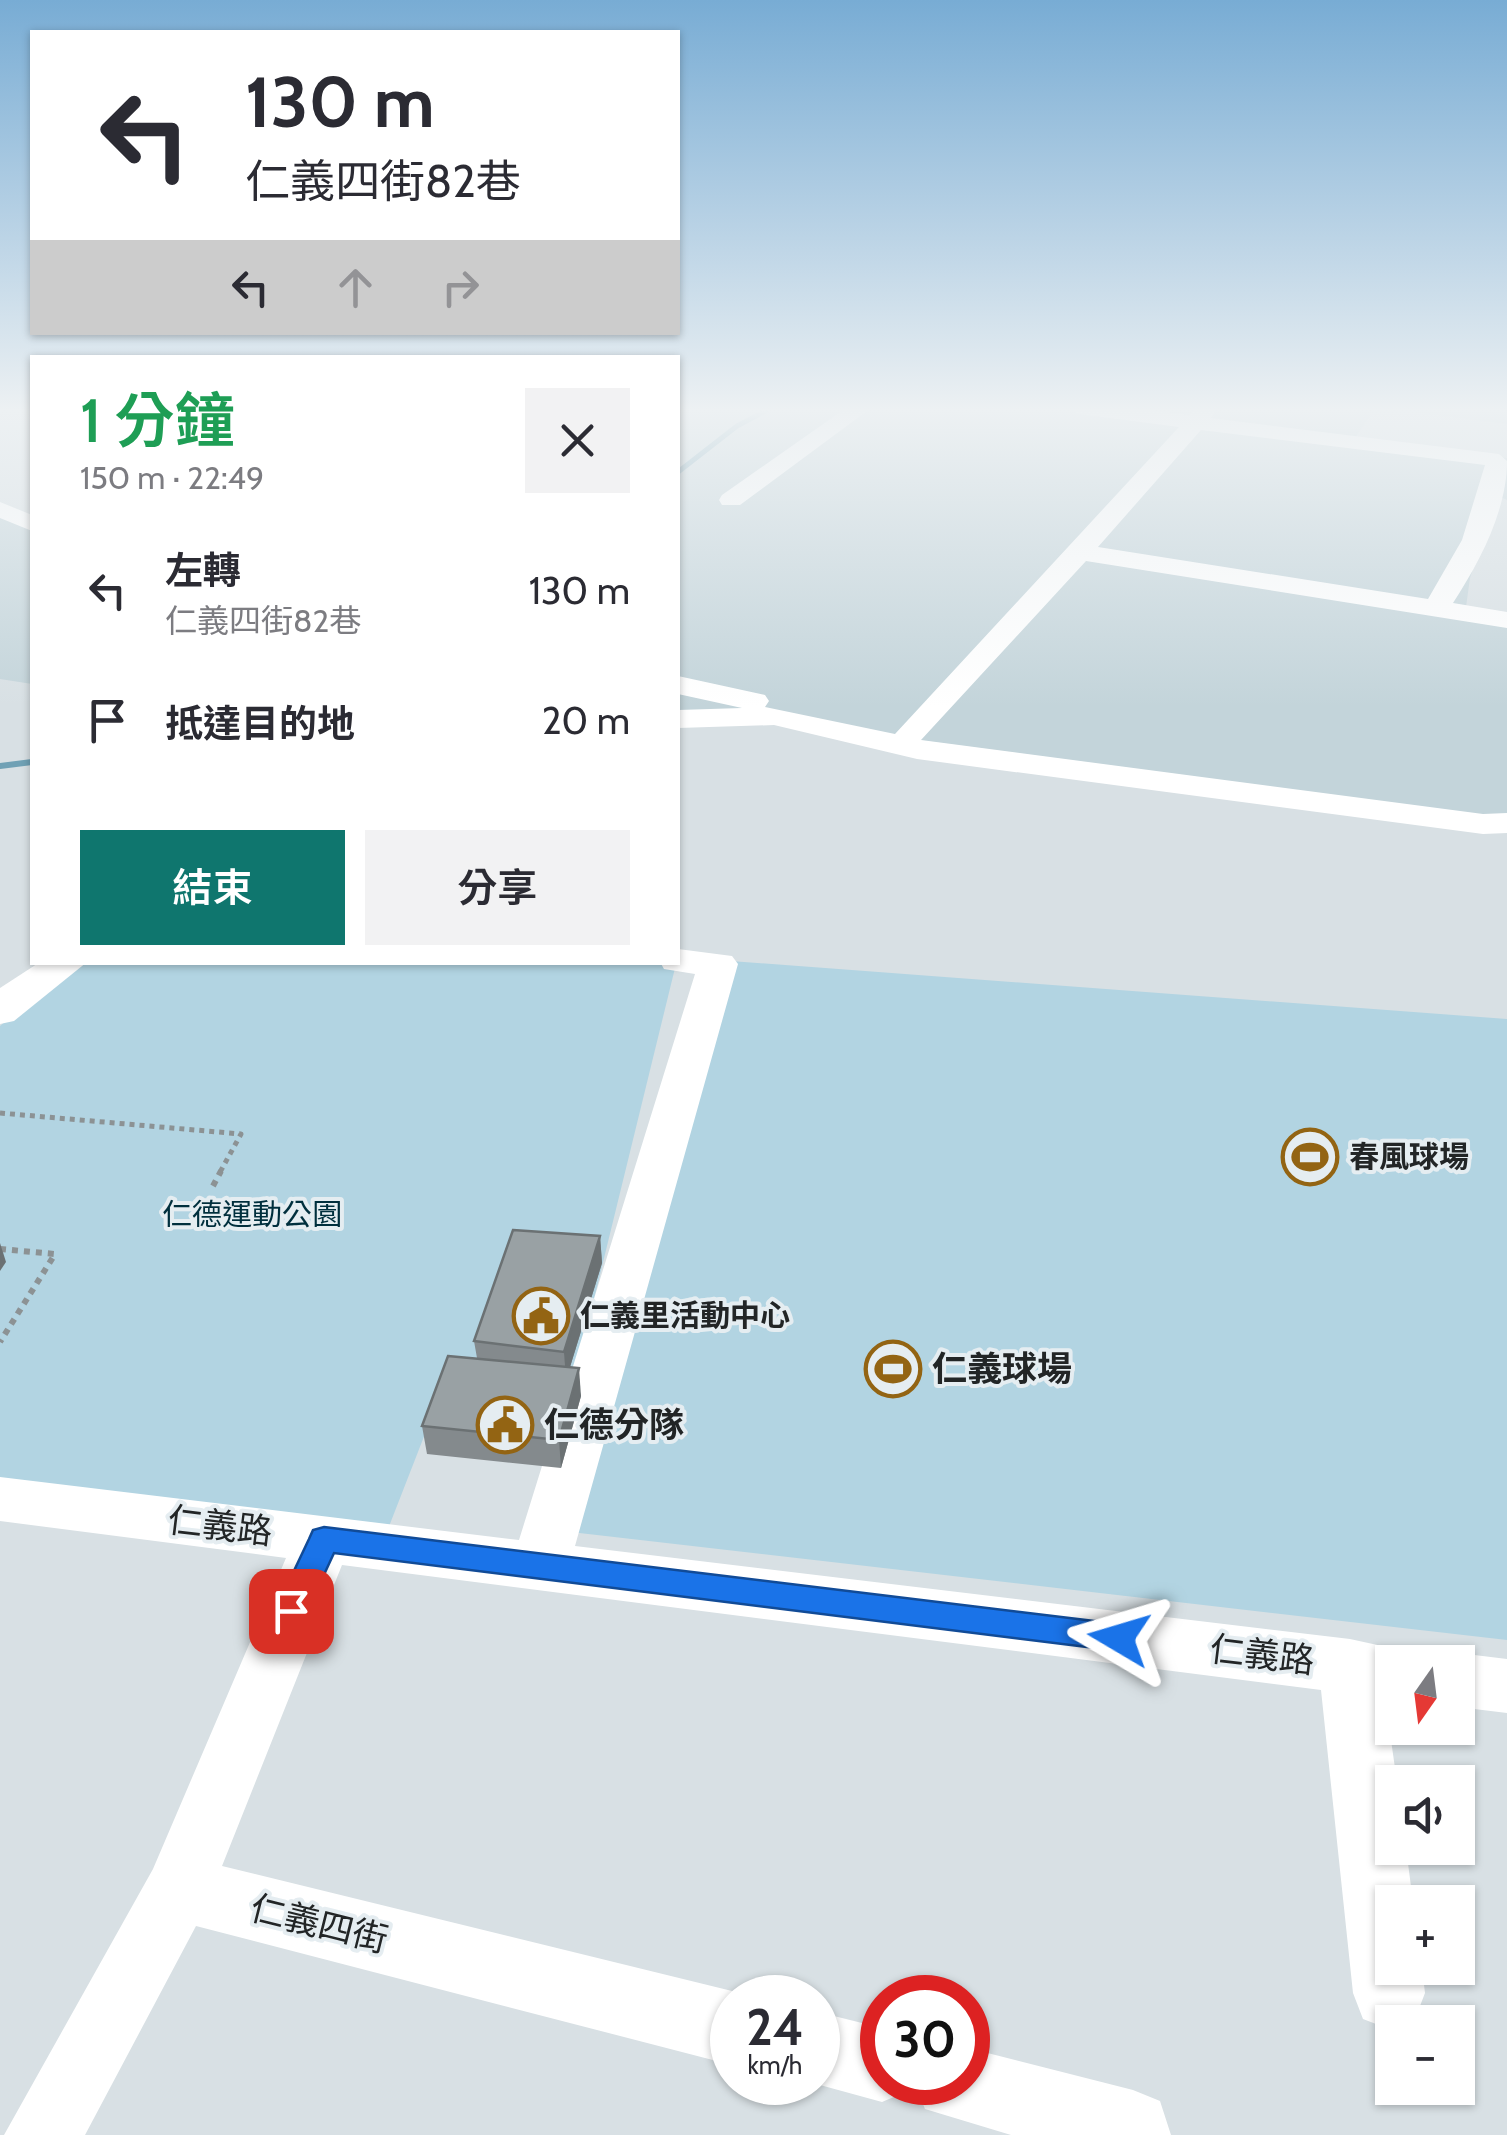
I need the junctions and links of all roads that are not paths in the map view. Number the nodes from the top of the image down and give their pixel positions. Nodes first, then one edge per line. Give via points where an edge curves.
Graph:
1 (1119, 508) edge
2 (1482, 508) edge
3 (0, 510) edge
4 (30, 523) edge
5 (1080, 552) junction
6 (1436, 609) junction
7 (1495, 618) edge
8 (680, 685) edge
9 (680, 719) edge
10 (910, 733) junction
11 (1064, 759) dead end
12 (1507, 823) edge
13 (680, 961) edge
14 (63, 965) edge
15 (5, 1002) edge
16 (0, 1498) edge
17 (324, 1539) junction
18 (540, 1566) junction
19 (1372, 1669) edge
20 (1475, 1682) edge
21 (1507, 1686) edge
22 (178, 1889) junction
23 (1389, 1994) dead end
24 (710, 2022) edge
25 (990, 2092) edge
26 (1144, 2133) edge
27 (44, 2135) edge

1 - 5 street
2 - 6 street via 1457,578
3 - 4 street
5 - 6 street
5 - 10 street
6 - 7 street
8 - 10 street
9 - 12 street via 774,716 917,749
10 - 11 street
13 - 18 street via 718,964
14 - 15 street
16 - 17 street, 仁義路
17 - 18 street, 仁義路
17 - 22 street
18 - 19 street, 仁義路
19 - 23 street
20 - 21 street
22 - 24 street, 仁義四街
22 - 27 street
25 - 26 street

